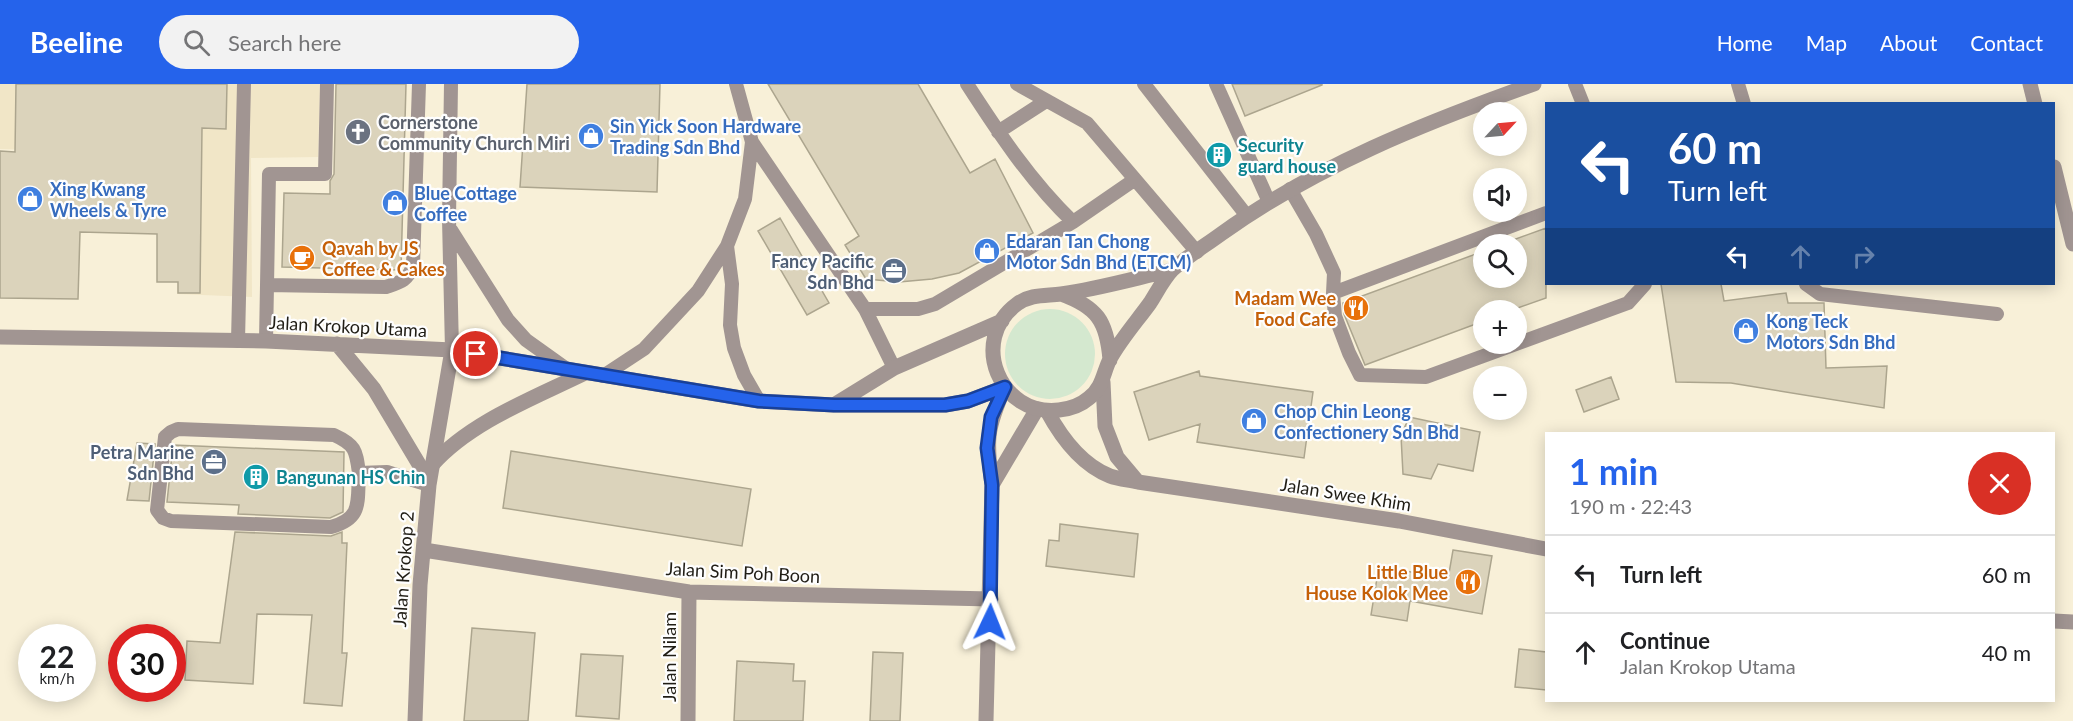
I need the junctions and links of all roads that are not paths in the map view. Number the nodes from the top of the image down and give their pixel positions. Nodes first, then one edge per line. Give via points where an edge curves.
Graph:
1 (244, 84) edge
2 (327, 84) edge
3 (419, 84) edge
4 (451, 84) edge
5 (736, 84) edge
6 (967, 84) edge
7 (1017, 84) edge
8 (1144, 84) edge
9 (1216, 84) edge
10 (1534, 84) edge
11 (1575, 84) edge
12 (1738, 84) edge
13 (2030, 84) edge
14 (1046, 100) junction
15 (1582, 102) edge
16 (1743, 102) edge
17 (2034, 102) edge
18 (998, 132) junction
19 (752, 142) junction
20 (2055, 171) edge
21 (1134, 180) junction
22 (1290, 189) junction
23 (1269, 202) junction
24 (1545, 213) edge
25 (1247, 216) junction
26 (1073, 222) junction
27 (450, 228) junction
28 (2073, 244) edge
29 (727, 246) junction
30 (1197, 252) junction
31 (1172, 270) junction
32 (267, 285) junction
33 (1644, 285) edge
34 (1807, 285) edge
35 (1333, 292) junction
36 (1061, 294) junction
37 (865, 309) junction
38 (1997, 314) dead end
39 (1002, 321) junction
40 (0, 337) edge
41 (238, 341) junction
42 (266, 341) junction
43 (337, 344) junction
44 (452, 350) junction
45 (1110, 360) junction
46 (894, 368) junction
47 (578, 372) junction
48 (603, 376) junction
49 (1103, 381) junction
50 (1005, 387) junction
51 (759, 401) junction
52 (834, 405) junction
53 (1042, 410) junction
54 (432, 465) junction
55 (359, 473) junction
56 (1138, 482) junction
57 (429, 483) junction
58 (992, 485) junction
59 (1545, 549) edge
60 (424, 550) junction
61 (689, 592) junction
62 (991, 598) junction
63 (2055, 621) edge
64 (2073, 622) edge
65 (415, 721) edge
66 (688, 721) edge
67 (986, 721) edge

1 - 41 lane
2 - 32 lane via 325,174 269,174
3 - 32 lane via 413,266 409,276 386,287
4 - 27 lane
5 - 19 lane
6 - 18 lane
7 - 14 lane
8 - 25 lane
9 - 23 lane
10 - 22 street via 1382,142
11 - 15 lane
12 - 16 lane
13 - 17 street
14 - 18 lane
14 - 21 lane via 1087,123
18 - 26 lane via 1053,203
19 - 29 lane via 745,199
19 - 37 lane
20 - 28 street
21 - 26 lane
21 - 30 lane
22 - 23 street
22 - 35 lane via 1334,273
23 - 25 street
24 - 35 lane
25 - 30 street
26 - 37 lane via 935,304 918,309
27 - 44 lane
27 - 47 lane via 508,320 526,339
29 - 48 lane via 698,291 644,350
29 - 51 lane via 734,348
30 - 31 street
31 - 36 street
31 - 45 street
32 - 42 lane
33 - 35 lane via 1628,303 1426,377 1360,375 1335,316
34 - 38 lane via 1820,294
36 - 39 street via 1037,295 1017,304
36 - 45 street via 1082,302 1098,317 1108,337
37 - 46 lane
39 - 46 street
39 - 50 street via 993,343 994,366
40 - 41 street, Jalan Krokop Utama
41 - 42 street, Jalan Krokop Utama
42 - 43 street, Jalan Krokop Utama
43 - 44 street, Jalan Krokop Utama
43 - 57 street via 374,389
44 - 47 street, Jalan Krokop Utama
44 - 54 street, Jalan Krokop 2
45 - 49 street
46 - 52 street
47 - 48 street, Jalan Krokop Utama
47 - 54 street via 503,412 445,450
48 - 51 street, Jalan Krokop Utama
49 - 53 street via 1089,398 1069,409
49 - 56 street via 1105,426 1117,457
50 - 52 street, Jalan Krokop Utama via 945,405
50 - 53 street via 1019,401
50 - 58 street via 991,417 987,448
51 - 52 street, Jalan Krokop Utama
53 - 56 street, Jalan Swee Khim via 1085,460 1110,476
53 - 58 street
54 - 57 street, Jalan Krokop 2
55 - 55 lane via 356,452 348,441 334,435 178,429 165,437 157,510 171,521 331,528 352,517 357,508
55 - 57 lane via 387,472
56 - 59 street, Jalan Swee Khim via 1399,521
57 - 60 street, Jalan Krokop 2
58 - 62 street
60 - 61 street, Jalan Sim Poh Boon
60 - 65 street, Jalan Krokop 2
61 - 62 street, Jalan Sim Poh Boon
61 - 66 street, Jalan Nilam
62 - 67 street
63 - 64 street

